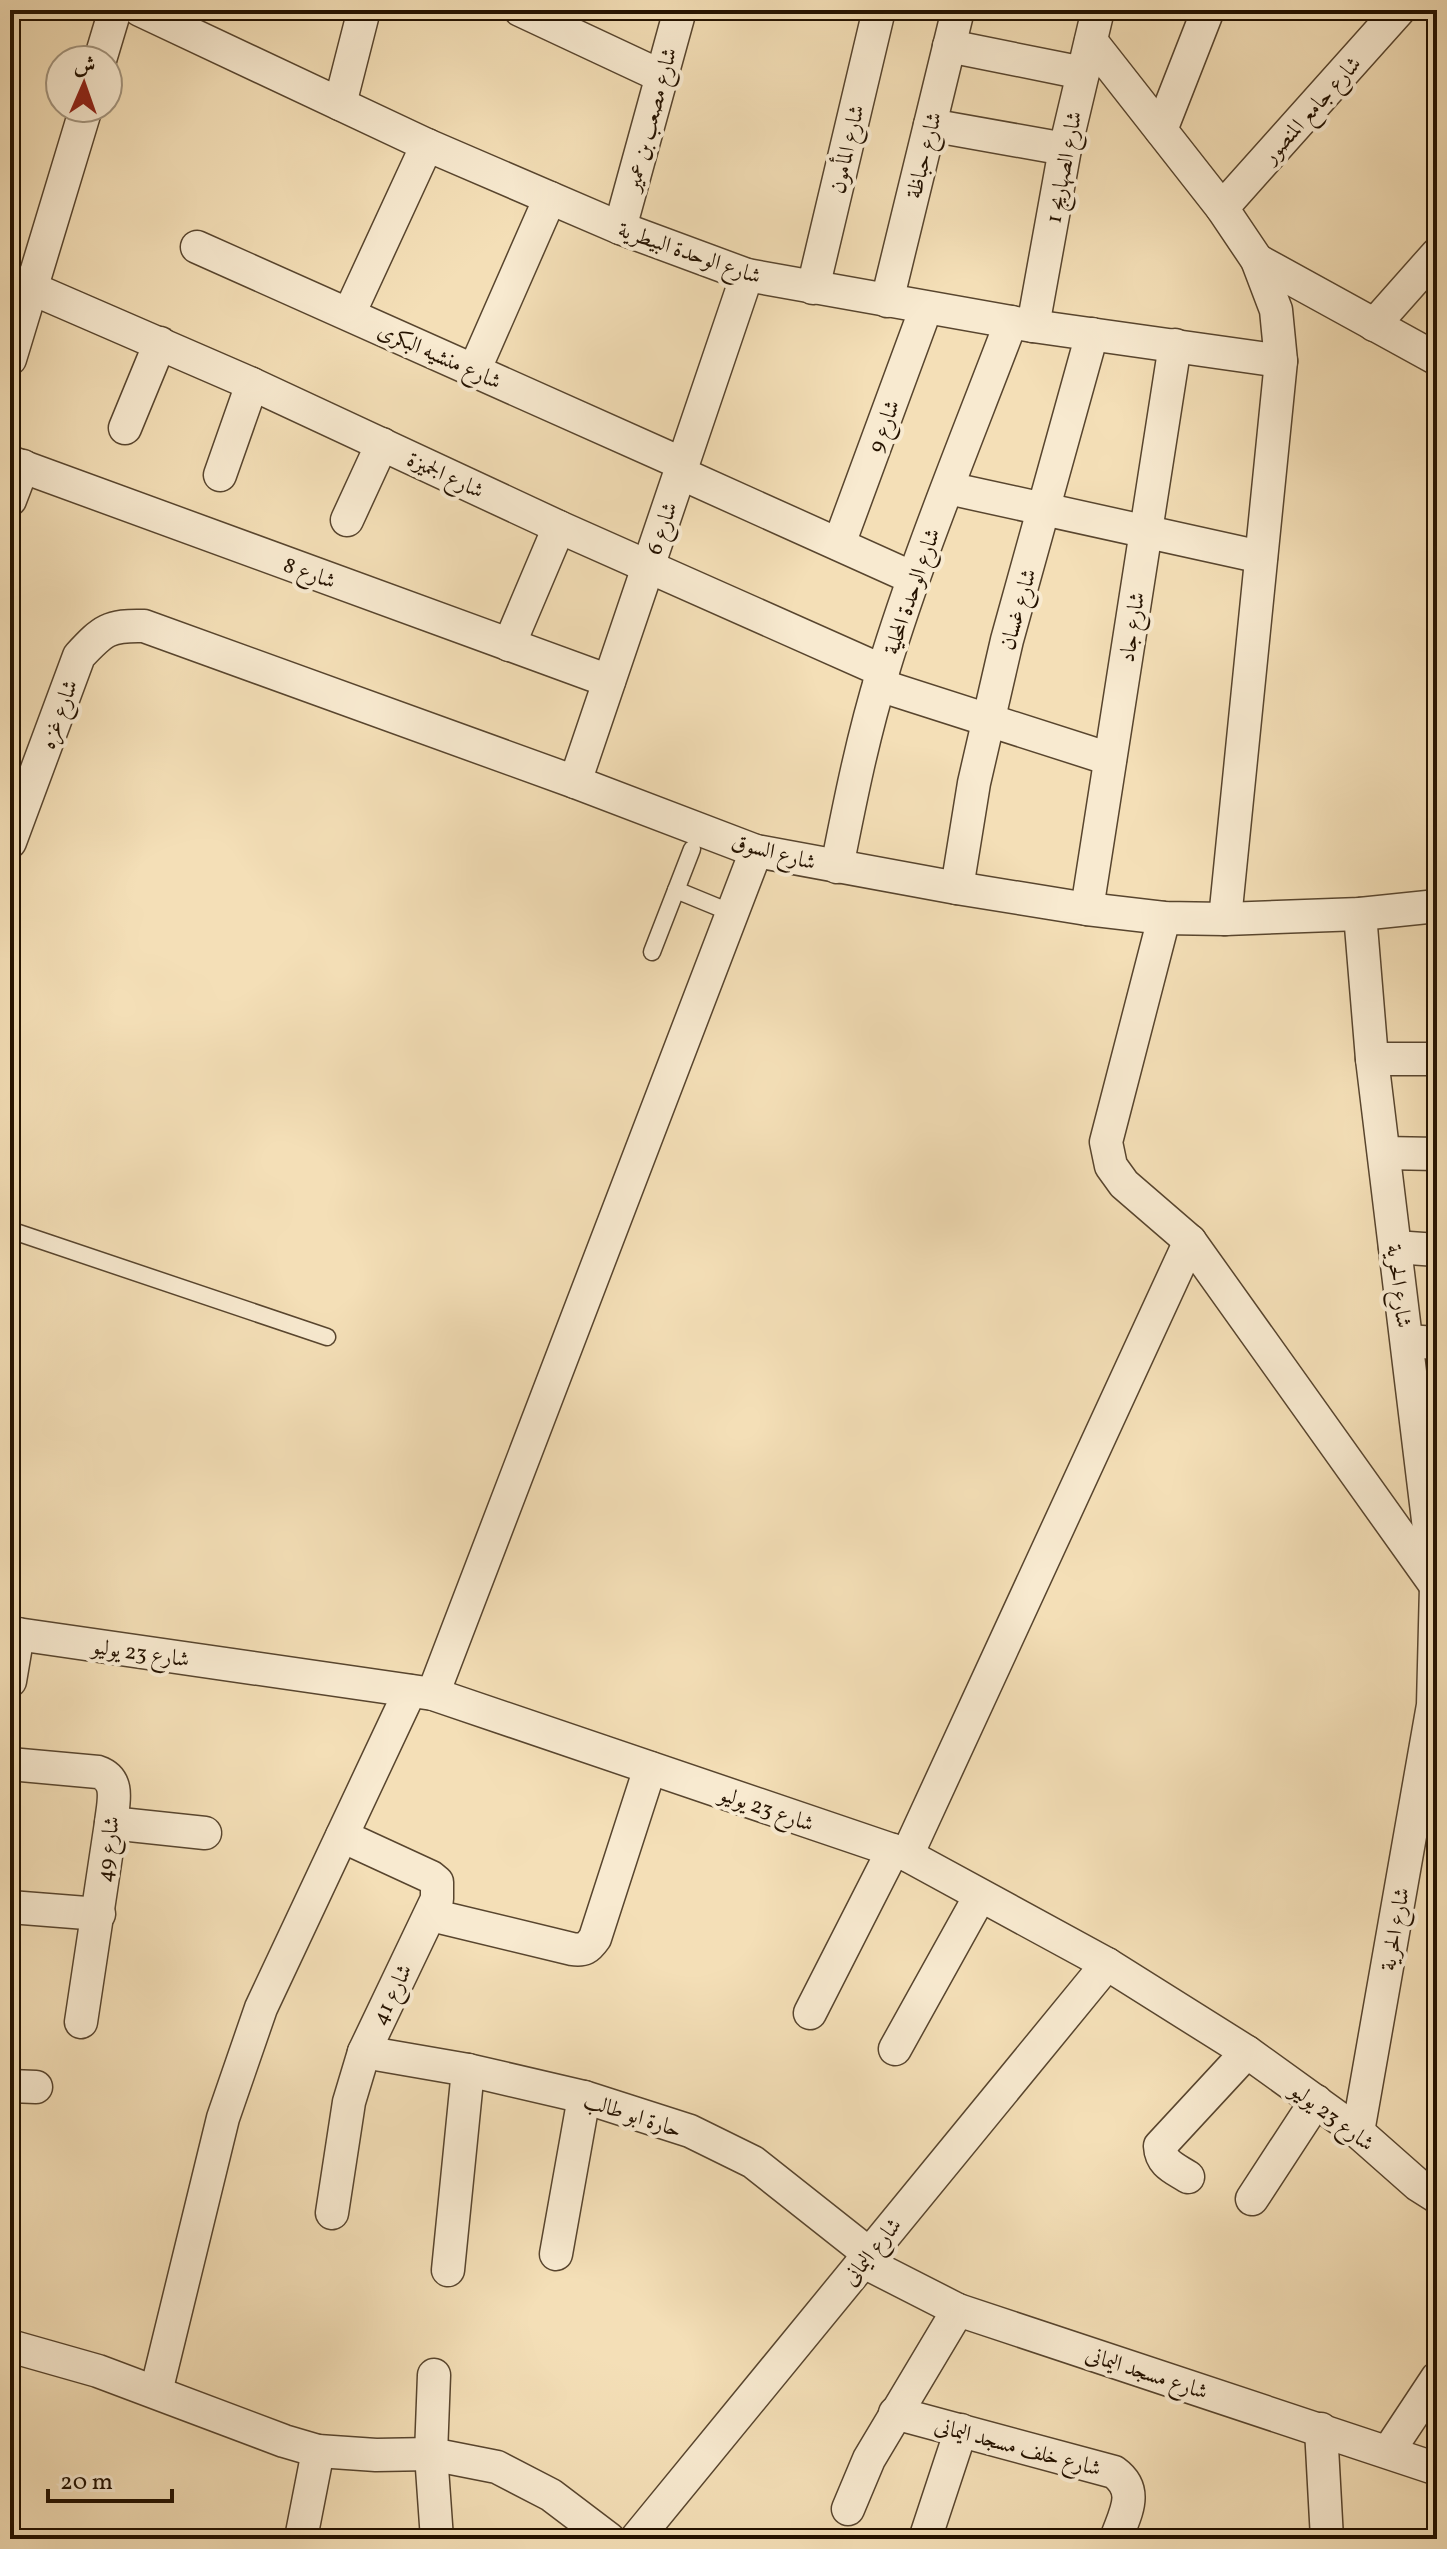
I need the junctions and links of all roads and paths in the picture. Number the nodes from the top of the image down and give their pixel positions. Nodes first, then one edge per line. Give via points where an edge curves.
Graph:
1 (115, 10) edge
2 (140, 10) edge
3 (364, 10) edge
4 (520, 10) edge
5 (680, 10) edge
6 (879, 10) edge
7 (958, 10) edge
8 (1098, 10) edge
9 (1208, 10) edge
10 (1399, 10) edge
11 (1091, 41) junction
12 (105, 44) edge
13 (949, 46) junction
14 (1083, 73) junction
15 (661, 76) junction
16 (340, 104) junction
17 (80, 124) edge
18 (930, 125) junction
19 (1161, 130) junction
20 (427, 145) junction
21 (1065, 149) junction
22 (550, 198) junction
23 (1222, 208) junction
24 (620, 228) junction
25 (197, 247) dead end
26 (1437, 254) edge
27 (1257, 260) junction
28 (747, 275) junction
29 (21, 283) edge
30 (813, 288) junction
31 (887, 301) junction
32 (926, 308) junction
33 (349, 314) junction
34 (1022, 324) junction
35 (1374, 325) junction
36 (1092, 334) junction
37 (160, 343) junction
38 (1175, 345) junction
39 (10, 359) edge
40 (1437, 359) edge
41 (1281, 361) junction
42 (474, 371) junction
43 (252, 384) junction
44 (125, 428) dead end
45 (382, 444) junction
46 (16, 464) edge
47 (681, 469) junction
48 (220, 475) dead end
49 (948, 488) junction
50 (10, 500) edge
51 (1045, 510) junction
52 (347, 520) dead end
53 (559, 527) junction
54 (1146, 533) junction
55 (839, 544) junction
56 (1261, 557) junction
57 (648, 566) junction
58 (913, 578) junction
59 (144, 626) joint
60 (509, 645) junction
61 (881, 678) junction
62 (609, 681) junction
63 (988, 721) junction
64 (1110, 759) junction
65 (575, 782) junction
66 (11, 836) edge
67 (692, 849) dead end
68 (756, 851) junction
69 (837, 867) junction
70 (957, 888) junction
71 (676, 890) junction
72 (1437, 906) edge
73 (1087, 909) junction
74 (732, 913) junction
75 (1360, 914) junction
76 (1164, 918) junction
77 (1225, 919) junction
78 (652, 952) dead end
79 (1372, 1059) junction
80 (1437, 1059) edge
81 (1384, 1153) junction
82 (1437, 1154) edge
83 (10, 1230) edge
84 (1190, 1241) junction
85 (1395, 1247) junction
86 (1437, 1250) edge
87 (327, 1337) dead end
88 (1422, 1342) edge
89 (1430, 1463) edge
90 (1436, 1586) edge
91 (14, 1633) edge
92 (10, 1681) edge
93 (421, 1693) junction
94 (1435, 1706) edge
95 (10, 1764) edge
96 (650, 1768) junction
97 (111, 1823) junction
98 (205, 1833) dead end
99 (342, 1836) junction
100 (900, 1853) junction
101 (980, 1896) junction
102 (10, 1907) edge
103 (99, 1914) junction
104 (431, 1915) junction
105 (1107, 1964) junction
106 (810, 2013) dead end
107 (81, 2022) dead end
108 (895, 2049) dead end
109 (364, 2052) junction
110 (1247, 2052) junction
111 (468, 2070) junction
112 (584, 2097) junction
113 (1316, 2101) junction
114 (1358, 2132) junction
115 (1188, 2177) dead end
116 (1437, 2197) edge
117 (1252, 2199) dead end
118 (332, 2213) dead end
119 (556, 2254) dead end
120 (865, 2257) junction
121 (448, 2270) dead end
122 (958, 2310) junction
123 (10, 2346) edge
124 (434, 2375) dead end
125 (1437, 2378) edge
126 (156, 2392) junction
127 (895, 2413) junction
128 (1321, 2429) junction
129 (961, 2430) junction
130 (318, 2451) junction
131 (1388, 2452) junction
132 (431, 2454) junction
133 (1437, 2469) edge
134 (848, 2509) dead end
135 (302, 2533) dead end
136 (437, 2539) edge
137 (609, 2539) edge
138 (636, 2539) edge
139 (925, 2539) edge
140 (1116, 2539) edge
141 (1327, 2539) edge

1 - 12 street
2 - 16 street, شارع الوحدة البيطرية
3 - 16 street
4 - 15 street
5 - 15 street, شارع مصعب بن عمير
6 - 30 street, شارع المأمون
7 - 13 street, شارع حباظة
8 - 11 street, شارع الصهاريج 1
9 - 19 street
10 - 23 street, شارع جامع المنصور
11 - 14 street, شارع الصهاريج 1
11 - 19 street
13 - 14 street
13 - 18 street, شارع حباظة
14 - 21 street, شارع الصهاريج 1
15 - 24 street, شارع مصعب بن عمير
16 - 20 street, شارع الوحدة البيطرية
17 - 29 street
18 - 21 street
18 - 31 street, شارع حباظة
19 - 23 street
20 - 22 street, شارع الوحدة البيطرية
20 - 33 street
21 - 34 street, شارع الصهاريج 1
22 - 24 street, شارع الوحدة البيطرية
22 - 42 street
23 - 27 street
24 - 28 street, شارع الوحدة البيطرية
25 - 33 street, شارع منشيه البكرى
26 - 35 street
27 - 35 street
27 - 41 street via 1276,310
28 - 30 street, شارع الوحدة البيطرية
28 - 47 street, شارع 6
29 - 37 street, شارع الجميزة
29 - 39 street
30 - 31 street, شارع الوحدة البيطرية
31 - 32 street, شارع الوحدة البيطرية
32 - 34 street, شارع الوحدة البيطرية
32 - 55 street, شارع 9
33 - 42 street, شارع منشيه البكرى
34 - 36 street, شارع الوحدة البيطرية
34 - 49 street, شارع الوحدة المحلية
35 - 40 street
36 - 38 street, شارع الوحدة البيطرية
36 - 51 street, شارع غسان
37 - 43 street, شارع الجميزة
37 - 44 street
38 - 41 street, شارع الوحدة البيطرية
38 - 54 street, شارع جاد
41 - 56 street
42 - 47 street, شارع منشيه البكرى
43 - 45 street, شارع الجميزة
43 - 48 street
45 - 52 street
45 - 53 street, شارع الجميزة
46 - 50 street
46 - 60 street, شارع 8
47 - 55 street, شارع منشيه البكرى
47 - 57 street, شارع 6
49 - 51 street
49 - 58 street, شارع الوحدة المحلية
51 - 54 street
51 - 63 street, شارع غسان
53 - 57 street, شارع الجميزة
53 - 60 street
54 - 56 street
54 - 64 street, شارع جاد
55 - 58 street, شارع منشيه البكرى
56 - 77 street
57 - 61 street, شارع الجميزة
57 - 62 street, شارع 6
58 - 61 street, شارع الوحدة المحلية
59 - 65 street, شارع السوق
59 - 66 street, شارع غزه via 117,625 79,656
60 - 62 street, شارع 8
61 - 63 street, شارع الجميزة
61 - 69 street, شارع الوحدة المحلية
62 - 65 street, شارع 6
63 - 64 street, شارع الجميزة
63 - 70 street, شارع غسان
64 - 73 street, شارع جاد
65 - 68 street, شارع السوق
67 - 71 lane
68 - 69 street, شارع السوق
68 - 74 street
69 - 70 street, شارع السوق
70 - 73 street, شارع السوق
71 - 74 lane
71 - 78 lane
72 - 75 street, شارع السوق
73 - 76 street, شارع السوق
74 - 93 street
75 - 77 street, شارع السوق
75 - 79 street, شارع الحرية
76 - 77 street, شارع السوق
76 - 84 street via 1106,1142 1111,1166 1124,1184
79 - 80 street
79 - 81 street, شارع الحرية
81 - 82 street
81 - 85 street, شارع الحرية
83 - 87 lane
84 - 90 street
84 - 100 street
85 - 86 street
85 - 88 street, شارع الحرية
88 - 89 street, شارع الحرية
89 - 90 street, شارع الحرية
90 - 94 street, شارع الحرية
91 - 92 street
91 - 93 street, شارع 23 يوليو
93 - 96 street, شارع 23 يوليو
93 - 99 street
94 - 114 street, شارع الحرية
95 - 97 street, شارع 49 via 106,1775 113,1782
96 - 100 street, شارع 23 يوليو
96 - 104 street via 590,1946 572,1949
97 - 98 street
97 - 103 street, شارع 49
99 - 104 street, شارع 41 via 437,1882
99 - 126 street via 241,2061
100 - 101 street, شارع 23 يوليو
100 - 106 street
101 - 105 street, شارع 23 يوليو
101 - 108 street
102 - 103 street
103 - 107 street, شارع 49
104 - 109 street, شارع 41
105 - 110 street, شارع 23 يوليو
105 - 120 street, شارع اليمانى
109 - 111 street, حارة ابو طالب
109 - 118 street, شارع 41 via 349,2102
110 - 113 street, شارع 23 يوليو
110 - 115 street via 1160,2146 1165,2163
111 - 112 street, حارة ابو طالب
111 - 121 street
112 - 119 street
112 - 120 street, حارة ابو طالب via 690,2131 753,2162
113 - 114 street, شارع 23 يوليو
113 - 117 street
114 - 116 street, شارع 23 يوليو
120 - 122 street, شارع مسجد اليمانى
120 - 138 street, شارع اليمانى
122 - 127 street
122 - 128 street, شارع مسجد اليمانى
123 - 126 street
124 - 132 street
125 - 131 street
126 - 130 street
127 - 129 street, شارع خلف مسجد اليمانى
127 - 134 street
128 - 131 street, شارع مسجد اليمانى
128 - 141 street
129 - 139 street
129 - 140 street, شارع خلف مسجد اليمانى via 1124,2479 1129,2502
130 - 132 street
130 - 135 street
131 - 133 street, شارع مسجد اليمانى
132 - 136 street
132 - 137 street via 497,2467 551,2495

